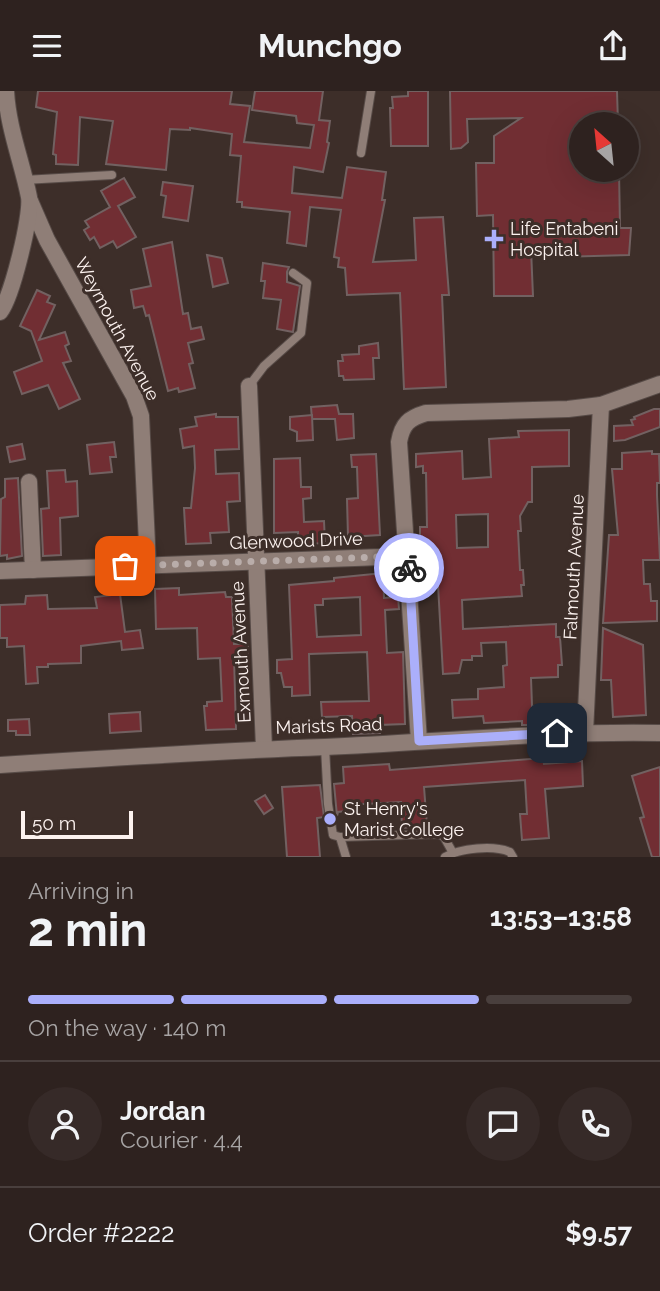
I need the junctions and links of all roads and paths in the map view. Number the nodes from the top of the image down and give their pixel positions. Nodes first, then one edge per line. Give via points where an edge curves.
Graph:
1 (6, 91) edge
2 (371, 91) edge
3 (4, 108) edge
4 (361, 153) dead end
5 (112, 175) dead end
6 (24, 180) junction
7 (30, 201) junction
8 (293, 274) dead end
9 (0, 312) edge
10 (660, 384) edge
11 (249, 386) joint
12 (601, 405) junction
13 (29, 481) dead end
14 (408, 556) junction
15 (256, 563) junction
16 (148, 565) junction
17 (33, 570) junction
18 (0, 571) edge
19 (585, 732) junction
20 (660, 733) edge
21 (419, 741) junction
22 (325, 747) junction
23 (264, 748) junction
24 (0, 765) edge
25 (341, 837) junction
26 (449, 855) edge
27 (346, 857) edge
28 (513, 857) edge

1 - 3 street, Weymouth Avenue
2 - 4 lane
3 - 6 street, Weymouth Avenue
5 - 6 lane
6 - 7 street, Weymouth Avenue
7 - 9 street via 15,280
7 - 16 street, Weymouth Avenue via 138,406 143,426
8 - 11 lane via 307,283 301,333
10 - 12 street
11 - 15 street, Exmouth Avenue
12 - 14 street via 413,417 402,427 399,442
12 - 19 street, Falmouth Avenue
13 - 17 street
14 - 15 street, Glenwood Drive
14 - 21 street
15 - 16 street, Glenwood Drive
15 - 23 street, Exmouth Avenue
16 - 17 street, Glenwood Drive
17 - 18 street, Glenwood Drive
19 - 20 street, Marists Road
19 - 21 street, Marists Road
21 - 22 street, Marists Road
22 - 23 street, Marists Road
22 - 25 lane via 331,831
23 - 24 street, Marists Road
25 - 26 lane via 439,834
25 - 27 lane
26 - 28 lane via 497,848

